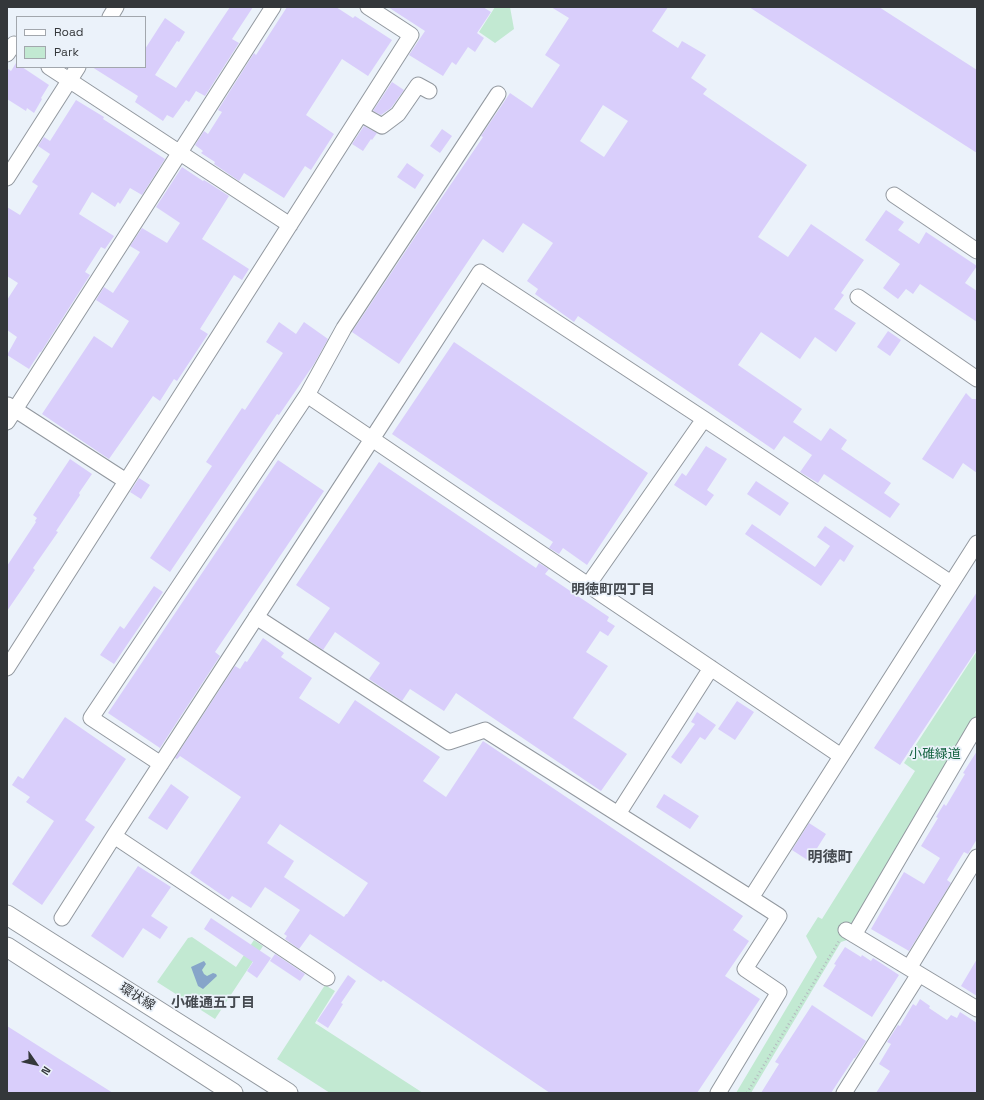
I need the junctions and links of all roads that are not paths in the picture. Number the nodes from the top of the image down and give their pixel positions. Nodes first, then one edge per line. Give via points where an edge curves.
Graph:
1 (116, 7) edge
2 (273, 7) edge
3 (368, 7) edge
4 (111, 16) edge
5 (51, 68) edge
6 (77, 68) edge
7 (69, 80) junction
8 (429, 91) dead end
9 (498, 94) dead end
10 (361, 114) junction
11 (180, 152) junction
12 (7, 178) edge
13 (894, 194) dead end
14 (290, 225) junction
15 (977, 251) edge
16 (858, 297) dead end
17 (977, 378) edge
18 (308, 395) junction
19 (10, 412) edge
20 (704, 418) junction
21 (372, 439) junction
22 (126, 481) junction
23 (977, 543) edge
24 (951, 584) junction
25 (588, 585) junction
26 (256, 617) junction
27 (7, 668) edge
28 (711, 668) junction
29 (977, 725) edge
30 (841, 756) junction
31 (160, 764) junction
32 (618, 814) junction
33 (114, 836) junction
34 (977, 857) edge
35 (751, 898) junction
36 (7, 914) edge
37 (62, 918) dead end
38 (8, 951) edge
39 (914, 971) junction
40 (328, 978) dead end
41 (977, 1009) edge
42 (233, 1093) edge
43 (288, 1093) edge
44 (718, 1093) edge
45 (844, 1093) edge

1 - 4 street
2 - 11 street
3 - 10 street via 411,35
5 - 7 street
6 - 7 street
7 - 11 street
7 - 12 street
8 - 10 street via 418,85 398,114 382,126
9 - 18 street via 344,328
10 - 14 street
11 - 14 street
11 - 19 street
13 - 15 street
14 - 22 street
16 - 17 street
18 - 21 street
18 - 31 street via 92,718
19 - 22 street
20 - 21 street via 480,272
20 - 24 street
20 - 25 street
21 - 25 street
21 - 26 street
22 - 27 street
23 - 24 street
24 - 30 street
25 - 28 street
26 - 31 street
26 - 32 street via 449,742 485,730
28 - 30 street
28 - 32 street
29 - 39 street via 850,932
30 - 35 street
31 - 33 street
32 - 35 street
33 - 37 street
33 - 40 street
34 - 39 street
35 - 44 street via 779,916 745,969 779,992
36 - 43 main road, 環状線
38 - 42 main road
39 - 41 street
39 - 45 street

